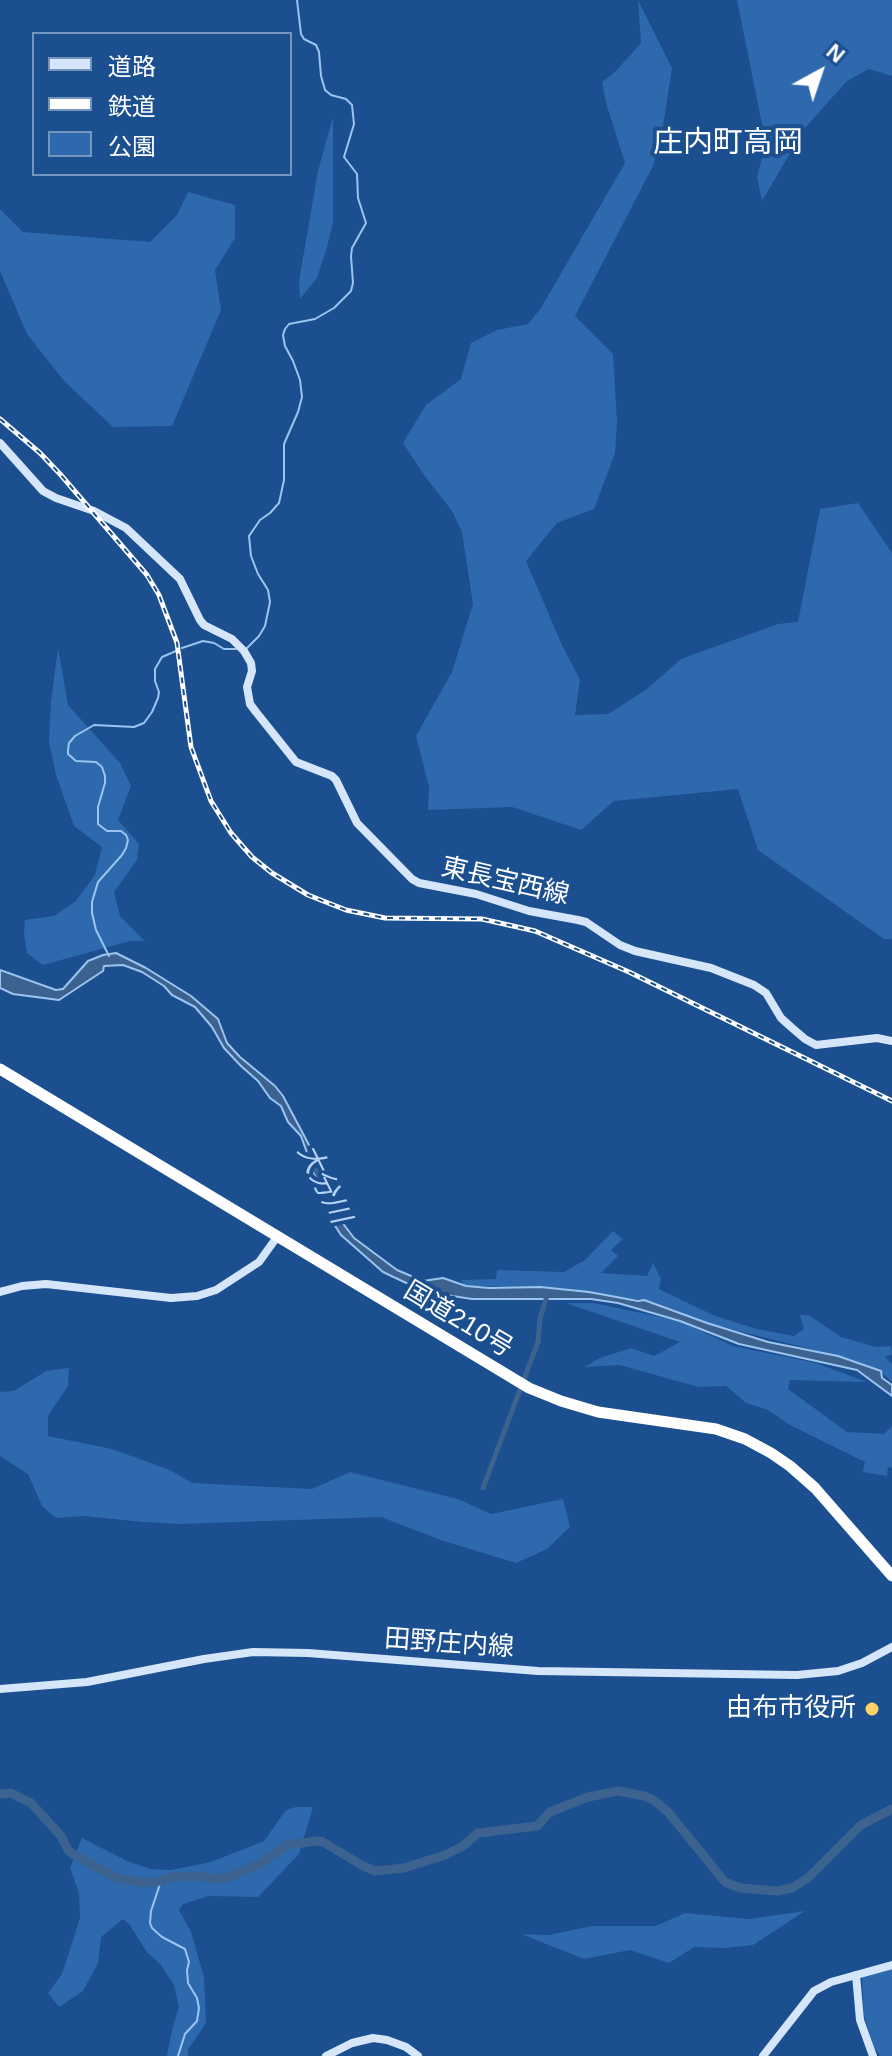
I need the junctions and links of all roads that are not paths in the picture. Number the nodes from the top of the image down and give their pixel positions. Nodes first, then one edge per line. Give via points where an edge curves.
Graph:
1 (0, 443) edge
2 (892, 1041) edge
3 (0, 1069) edge
4 (277, 1237) junction
5 (0, 1292) edge
6 (892, 1576) edge
7 (892, 1647) edge
8 (0, 1689) edge
9 (892, 1965) edge
10 (856, 1975) junction
11 (326, 2056) edge
12 (418, 2056) edge
13 (763, 2056) edge
14 (873, 2056) edge

1 - 2 main road, 東長宝西線 via 43,491 126,528 180,579 204,625 232,639 251,663 247,687 256,712 296,762 336,780 357,823 412,879 578,920 635,951 711,968 754,985 766,993 781,1018 816,1045
3 - 4 highway, 国道210号
4 - 5 main road via 255,1265 197,1296 171,1298 46,1284
4 - 6 highway, 国道210号 via 529,1388 598,1412 699,1425 764,1449 815,1488
7 - 8 main road, 田野庄内線 via 851,1667 807,1675 550,1671 268,1651 98,1680
9 - 10 main road
10 - 13 main road via 814,1991
10 - 14 main road via 860,2020
11 - 12 main road via 373,2038

